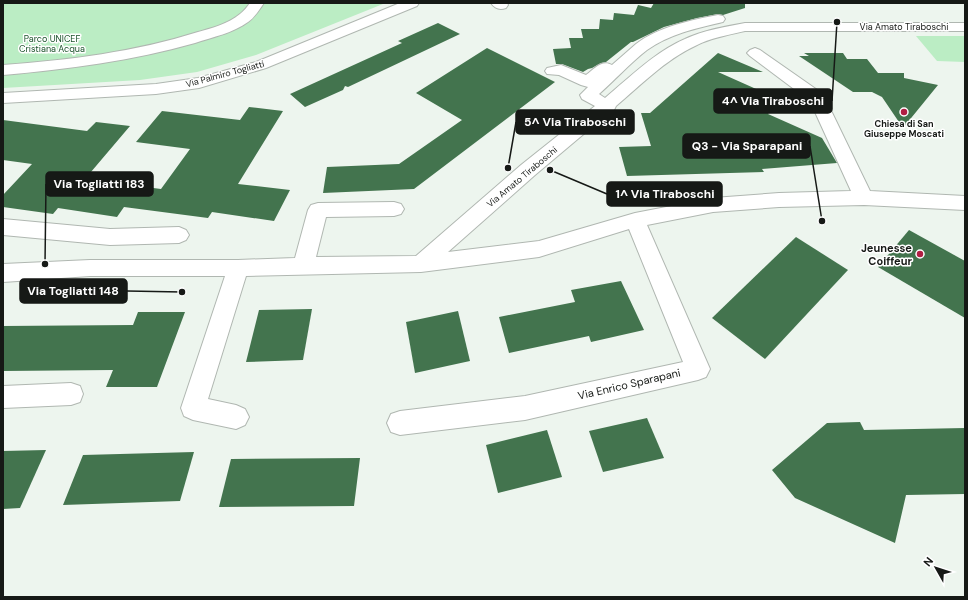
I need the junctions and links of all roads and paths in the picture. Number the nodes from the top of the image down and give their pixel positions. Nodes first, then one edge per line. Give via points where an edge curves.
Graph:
1 (257, 3) edge
2 (412, 3) edge
3 (796, 13) dead end
4 (965, 27) edge
5 (755, 53) dead end
6 (625, 62) junction
7 (3, 70) edge
8 (553, 71) dead end
9 (3, 98) edge
10 (608, 106) junction
11 (864, 198) junction
12 (960, 205) edge
13 (394, 209) dead end
14 (635, 220) junction
15 (3, 227) edge
16 (179, 235) dead end
17 (110, 237) junction
18 (421, 264) junction
19 (303, 266) junction
20 (90, 268) junction
21 (238, 268) junction
22 (3, 273) edge
23 (71, 394) dead end
24 (3, 397) edge
25 (236, 417) dead end
26 (400, 423) dead end

1 - 7 street via 244,19 180,43 115,57
2 - 9 street, Via Palmiro Togliatti via 261,65 199,83 149,90
3 - 6 street via 734,16 702,22 661,36 642,47
4 - 10 street, Via Amato Tiraboschi via 779,26 745,27 719,32 690,42 665,57
5 - 11 street via 817,98
6 - 8 street via 616,58 587,82 561,70
6 - 10 street via 588,95
10 - 18 street, Via Amato Tiraboschi via 528,170
11 - 12 street
11 - 14 street via 720,204
13 - 19 street via 318,210
14 - 18 street via 539,249
14 - 26 street, Via Enrico Sparapani via 698,369 525,408
15 - 17 street
16 - 17 street
17 - 20 street
18 - 19 street
19 - 21 street
20 - 21 street
20 - 22 street
21 - 25 street via 193,408
23 - 24 street

